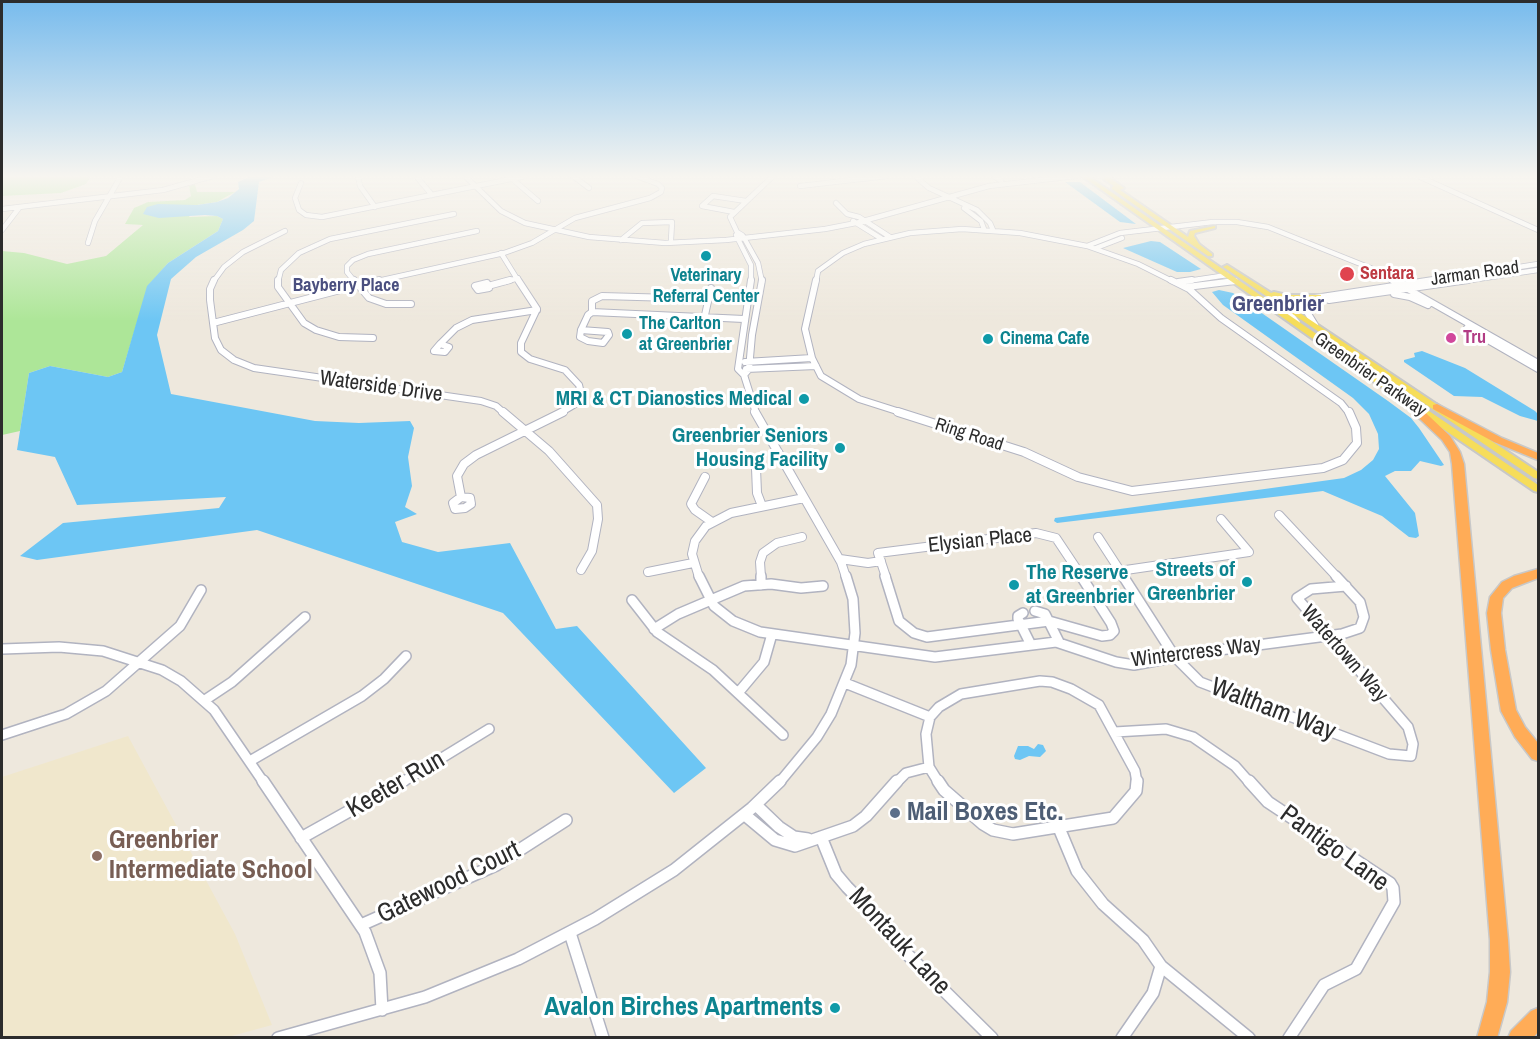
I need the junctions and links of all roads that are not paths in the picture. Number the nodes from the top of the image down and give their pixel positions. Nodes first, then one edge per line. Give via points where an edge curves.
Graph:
1 (93, 224) edge
2 (397, 224) edge
3 (534, 224) edge
4 (563, 224) edge
5 (640, 224) edge
6 (672, 224) edge
7 (733, 224) edge
8 (826, 224) edge
9 (827, 224) edge
10 (863, 224) edge
11 (866, 224) edge
12 (982, 224) edge
13 (991, 224) edge
14 (1160, 224) edge
15 (1162, 224) edge
16 (1209, 224) edge
17 (1248, 224) edge
18 (1213, 227) junction
19 (984, 229) junction
20 (553, 230) junction
21 (993, 230) junction
22 (1168, 230) junction
23 (285, 231) dead end
24 (477, 231) dead end
25 (740, 236) junction
26 (759, 237) junction
27 (890, 237) junction
28 (882, 239) junction
29 (621, 240) junction
30 (671, 240) junction
31 (88, 243) dead end
32 (1087, 246) junction
33 (1198, 247) junction
34 (1096, 248) junction
35 (751, 250) junction
36 (501, 253) junction
37 (1539, 264) edge
38 (1539, 270) edge
39 (1227, 275) junction
40 (518, 278) junction
41 (1235, 281) junction
42 (1177, 282) junction
43 (358, 285) junction
44 (488, 286) dead end
45 (1187, 287) junction
46 (1403, 287) junction
47 (711, 288) dead end
48 (1263, 290) junction
49 (1378, 293) junction
50 (1318, 297) junction
51 (708, 299) junction
52 (290, 304) junction
53 (411, 304) dead end
54 (1428, 305) junction
55 (1290, 308) junction
56 (537, 310) junction
57 (592, 312) junction
58 (705, 315) junction
59 (744, 319) junction
60 (213, 323) junction
61 (1298, 325) junction
62 (1316, 325) junction
63 (581, 330) dead end
64 (373, 338) dead end
65 (440, 344) dead end
66 (812, 358) junction
67 (1539, 363) edge
68 (816, 366) junction
69 (744, 368) junction
70 (1539, 369) edge
71 (1404, 398) junction
72 (1437, 407) junction
73 (526, 430) junction
74 (1539, 457) edge
75 (756, 468) dead end
76 (1539, 476) edge
77 (705, 477) dead end
78 (1539, 489) edge
79 (461, 497) dead end
80 (804, 498) junction
81 (762, 506) junction
82 (1280, 515) dead end
83 (1221, 519) dead end
84 (712, 522) junction
85 (802, 537) dead end
86 (1098, 537) dead end
87 (840, 559) junction
88 (881, 561) junction
89 (693, 563) junction
90 (581, 570) dead end
91 (1119, 571) junction
92 (648, 572) dead end
93 (1539, 574) edge
94 (761, 585) junction
95 (823, 586) dead end
96 (1346, 586) junction
97 (201, 590) dead end
98 (632, 600) dead end
99 (709, 600) junction
100 (1035, 611) dead end
101 (1023, 613) dead end
102 (305, 616) dead end
103 (1049, 621) junction
104 (1021, 625) junction
105 (654, 629) junction
106 (772, 634) junction
107 (1327, 636) junction
108 (1059, 642) junction
109 (854, 645) junction
110 (1031, 645) junction
111 (2, 649) edge
112 (406, 656) dead end
113 (1175, 657) junction
114 (140, 662) junction
115 (845, 683) junction
116 (738, 693) junction
117 (205, 700) junction
118 (930, 717) junction
119 (489, 729) dead end
120 (1115, 732) junction
121 (2, 735) edge
122 (783, 735) dead end
123 (1539, 754) edge
124 (1411, 756) joint
125 (250, 761) junction
126 (929, 767) junction
127 (756, 805) junction
128 (745, 815) junction
129 (566, 820) dead end
130 (1059, 828) junction
131 (821, 837) junction
132 (301, 838) junction
133 (361, 925) junction
134 (570, 933) junction
135 (1161, 966) junction
136 (382, 1010) junction
137 (1539, 1018) edge
138 (278, 1038) edge
139 (603, 1038) edge
140 (992, 1038) edge
141 (1122, 1038) edge
142 (1249, 1038) edge
143 (1289, 1038) edge
144 (1487, 1038) edge
145 (1518, 1038) edge

1 - 31 street
2 - 52 street via 346,234 292,258 279,273 278,287
3 - 20 street
4 - 20 street
5 - 29 street
6 - 30 street
7 - 25 street
8 - 26 street
9 - 25 street
10 - 28 street
11 - 27 street
12 - 19 street
13 - 21 street
14 - 22 main road, Greenbrier Parkway
15 - 22 main road, Greenbrier Parkway
16 - 22 street
17 - 46 street via 1268,227 1367,266
18 - 22 street
18 - 33 main road via 1192,232
18 - 46 street via 1244,227 1279,234
19 - 21 street, Ring Road
19 - 27 street, Ring Road
20 - 29 street
20 - 36 street via 532,243
21 - 32 street, Ring Road
22 - 32 street via 1115,234
22 - 33 main road, Greenbrier Parkway
22 - 34 street via 1126,237
22 - 39 main road, Greenbrier Parkway
23 - 60 street, Waterside Drive via 243,252 218,274 210,292
24 - 43 street via 357,258 346,270
25 - 26 street
25 - 29 street via 665,243
25 - 30 street
25 - 35 street
25 - 59 street via 752,270
26 - 35 street via 750,243
27 - 28 street, Ring Road
28 - 66 street, Ring Road via 843,254 818,271 805,329
29 - 30 street
32 - 34 street, Ring Road
33 - 48 main road, Greenbrier Parkway
34 - 42 street, Ring Road
35 - 69 street via 762,279
36 - 40 street
36 - 43 street
37 - 46 street, Jarman Road
38 - 46 street, Jarman Road
39 - 41 main road, Greenbrier Parkway
39 - 42 street
40 - 44 street
40 - 56 street
41 - 45 street
41 - 61 main road, Greenbrier Parkway
42 - 45 street, Ring Road
43 - 52 street
43 - 53 street via 369,298 380,303
45 - 68 street, Ring Road via 1221,318 1341,403 1356,428 1357,443 1350,455 1335,464 1308,471 1127,491 1078,477 998,443 853,397 827,381
46 - 49 street, Jarman Road
46 - 50 street, Jarman Road
46 - 54 street
46 - 67 street
47 - 51 street
48 - 50 main road via 1287,297
48 - 55 main road, Greenbrier Parkway
49 - 54 street via 1402,295
49 - 62 street, Jarman Road via 1307,304 1305,310
50 - 55 street, Jarman Road via 1297,302
51 - 57 street via 602,296 592,301
51 - 58 street
52 - 60 street
52 - 64 street via 316,330 344,338
54 - 70 street
55 - 61 street
55 - 62 main road, Greenbrier Parkway
56 - 65 street via 472,320 456,328
56 - 73 street via 521,343 521,352 565,370 581,393 574,406
57 - 58 street
57 - 63 street
58 - 59 street
59 - 69 street
60 - 73 street, Waterside Drive via 219,348 247,366 481,401 496,406
61 - 71 main road, Greenbrier Parkway
62 - 72 main road, Greenbrier Parkway
66 - 68 street, Ring Road
66 - 69 street
68 - 69 street
69 - 80 street via 758,420
71 - 78 main road, Greenbrier Parkway
71 - 144 highway via 1446,438 1458,464 1499,940 1497,1002
72 - 74 highway
72 - 76 main road, Greenbrier Parkway
73 - 79 street via 464,464 457,476
73 - 90 street, Waterside Drive via 597,505 592,552
75 - 81 street
77 - 84 street via 691,504
80 - 81 street
80 - 87 street
81 - 84 street
82 - 96 street, Wintercress Way
83 - 91 street via 1249,552
84 - 89 street via 695,541
85 - 94 street via 777,543 763,553
86 - 91 street, Waltham Way
87 - 88 street
87 - 109 street via 853,599
88 - 103 street, Elysian Place via 878,553 1036,533 1056,538 1114,631 1102,636
88 - 104 street, Elysian Place via 899,621 914,633 937,637
89 - 92 street
89 - 99 street
91 - 113 street, Waltham Way
93 - 123 highway via 1507,585 1497,597 1494,613 1509,711
94 - 95 street
94 - 99 street via 732,590
96 - 107 street, Wintercress Way via 1360,602 1364,617 1360,628
96 - 107 street, Watertown Way via 1311,589 1297,598
97 - 114 street via 180,626
98 - 105 street
99 - 105 street
99 - 106 street, Wintercress Way via 733,621
100 - 103 street, Elysian Place via 1045,614
101 - 104 street via 1018,616
102 - 117 street via 232,682
103 - 104 street, Elysian Place
103 - 108 street, Elysian Place
104 - 110 street
105 - 116 street
106 - 109 street, Wintercress Way
106 - 116 street via 764,662
107 - 113 street, Wintercress Way
107 - 124 street, Watertown Way via 1404,723 1411,735
108 - 110 street, Wintercress Way
108 - 113 street, Wintercress Way via 1134,665
109 - 110 street, Wintercress Way via 935,657
109 - 115 street
111 - 114 street via 75,648
112 - 125 street via 362,696
113 - 124 street, Waltham Way via 1200,682 1389,754
114 - 117 street via 181,681
114 - 121 street via 106,691 75,710
115 - 118 street
115 - 127 street via 817,737 789,773
116 - 122 street
117 - 125 street
118 - 120 street via 961,694 1040,681 1087,696 1099,705
118 - 126 street via 926,734
119 - 132 street, Keeter Run
120 - 130 street via 1135,771 1136,791 1113,818
120 - 143 street, Pantigo Lane via 1166,729 1193,737 1235,766 1268,802 1393,888 1394,902 1356,969 1324,986
125 - 132 street
126 - 130 street via 944,790 993,830 1013,834
126 - 131 street via 906,773 853,826
127 - 128 street
127 - 131 street via 794,837
128 - 131 street via 784,844 795,846
128 - 134 street via 674,870
129 - 133 street, Gatewood Court via 496,866
130 - 135 street via 1088,887 1143,940
131 - 140 street, Montauk Lane via 836,874 847,887 907,954
132 - 133 street
133 - 136 street via 377,961
134 - 136 street via 475,978
134 - 139 street
135 - 141 street via 1154,993
135 - 142 street
136 - 138 street
137 - 145 highway

